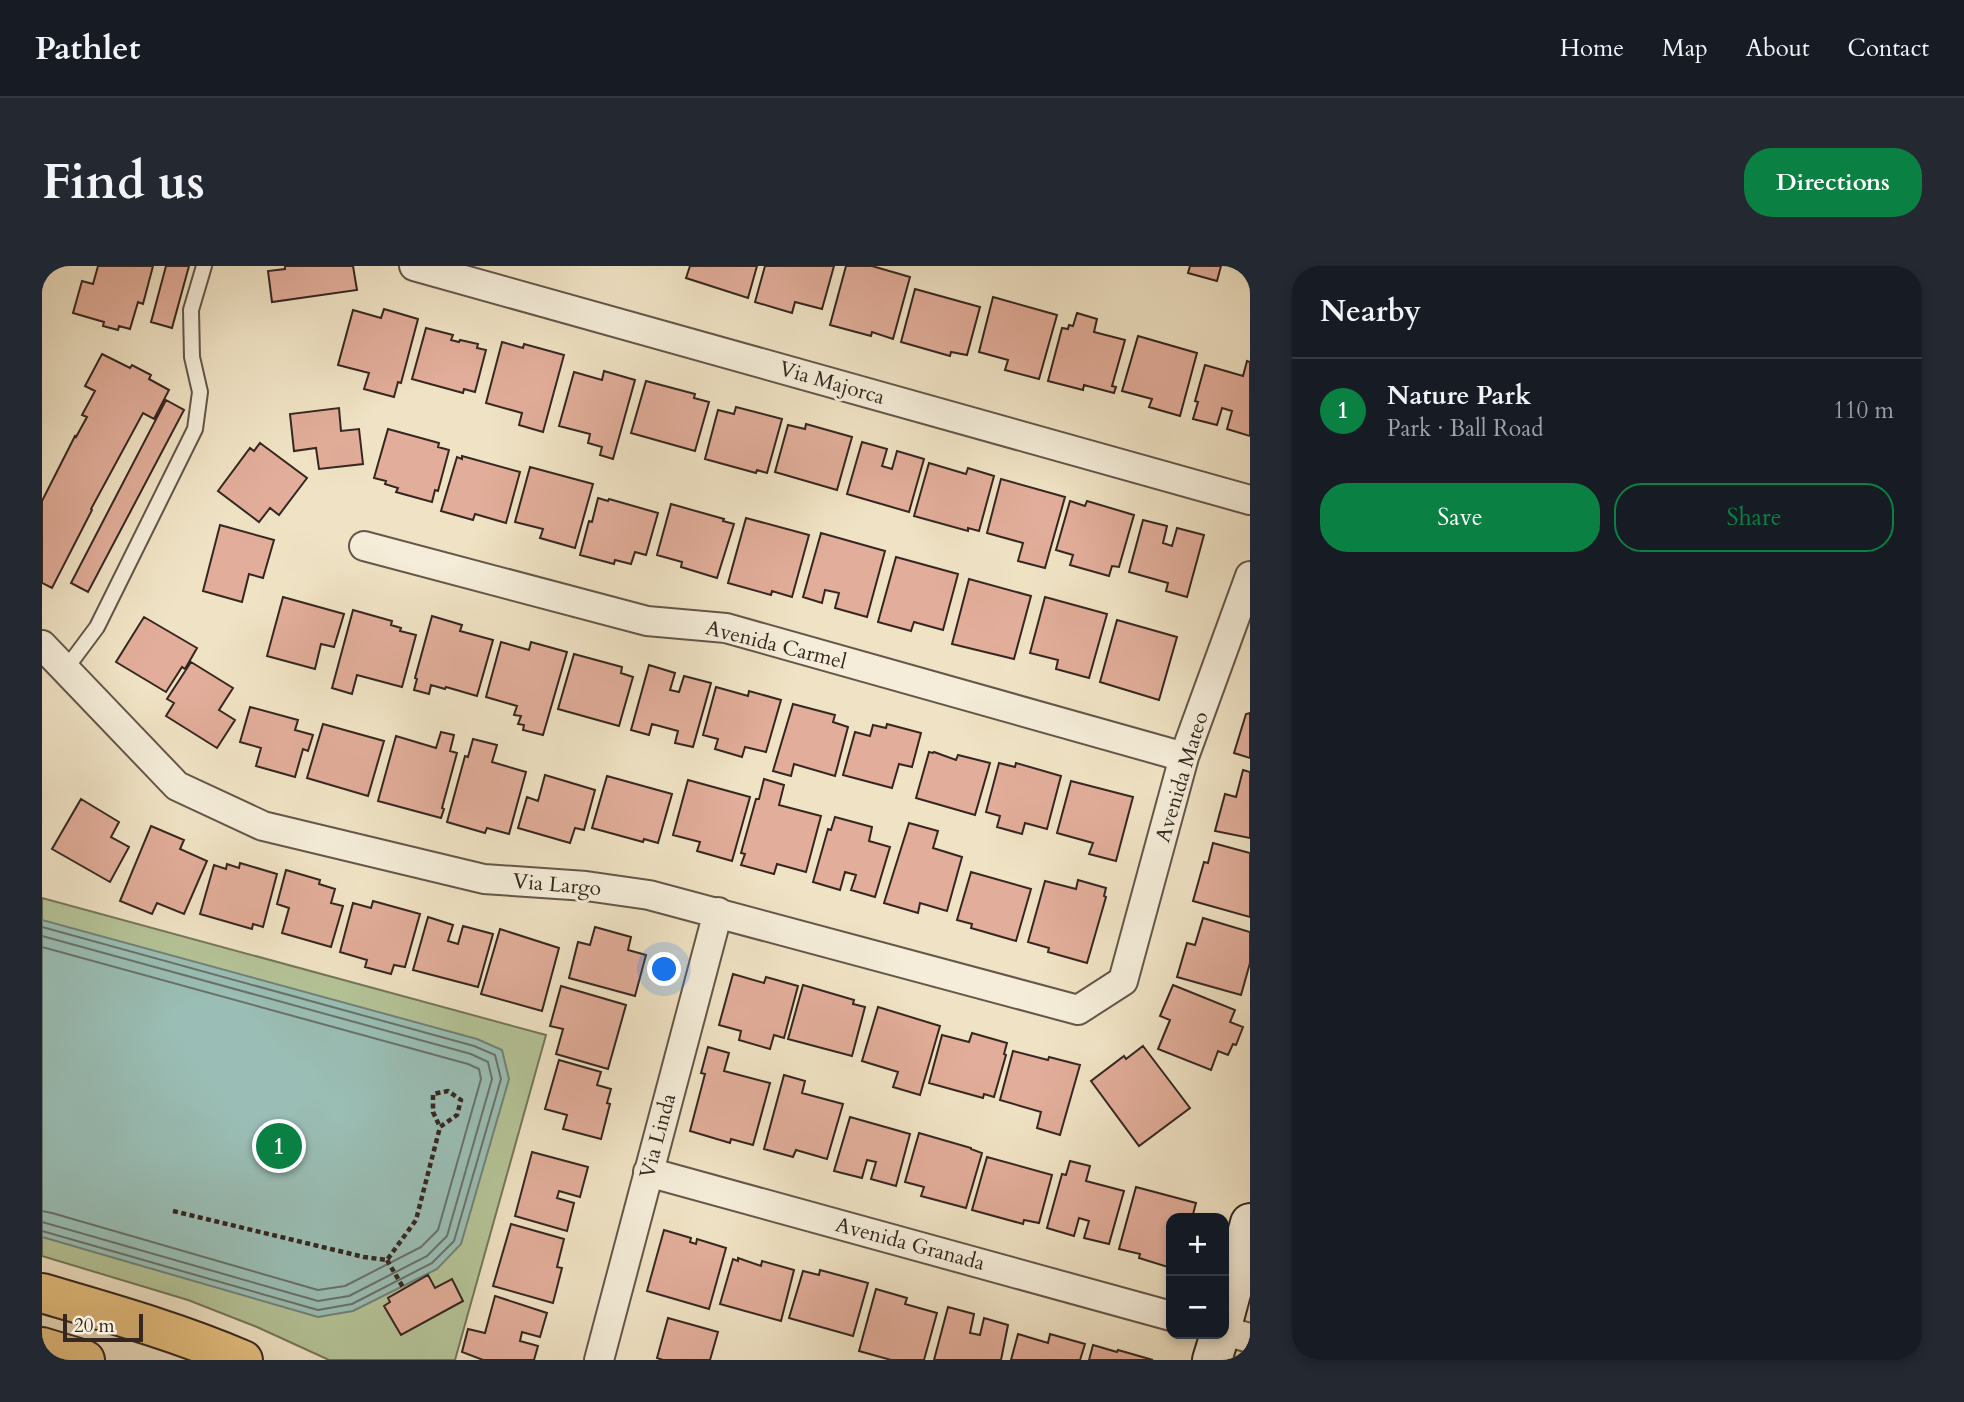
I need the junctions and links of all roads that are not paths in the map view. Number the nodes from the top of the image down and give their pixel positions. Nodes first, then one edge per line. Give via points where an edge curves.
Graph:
1 (204, 266) edge
2 (414, 266) edge
3 (1250, 500) edge
4 (364, 546) dead end
5 (1250, 576) edge
6 (42, 645) edge
7 (65, 670) junction
8 (1184, 757) junction
9 (718, 912) junction
10 (1124, 981) joint
11 (648, 1171) junction
12 (1250, 1223) edge
13 (42, 1293) edge
14 (1229, 1301) edge
15 (1166, 1315) edge
16 (1229, 1334) edge
17 (1250, 1338) edge
18 (1220, 1339) edge
19 (42, 1348) edge
20 (85, 1360) edge
21 (243, 1360) edge
22 (599, 1360) edge
23 (1212, 1360) edge

1 - 7 lane via 191,310 192,357 200,392 195,429 97,627
2 - 3 street, Via Majorca
4 - 8 street, Avenida Carmel via 647,621 726,628
5 - 8 street, Avenida Mateo
6 - 7 street, Via Largo
7 - 9 street, Via Largo via 177,786 263,826 484,879 624,891
8 - 10 street, Avenida Mateo
9 - 10 street, Via Largo via 1078,1010
9 - 11 street, Via Linda
11 - 15 street, Avenida Granada
11 - 22 street, Via Linda
12 - 14 main road
13 - 21 main road via 139,1321
16 - 17 street
18 - 23 main road
19 - 20 main road

